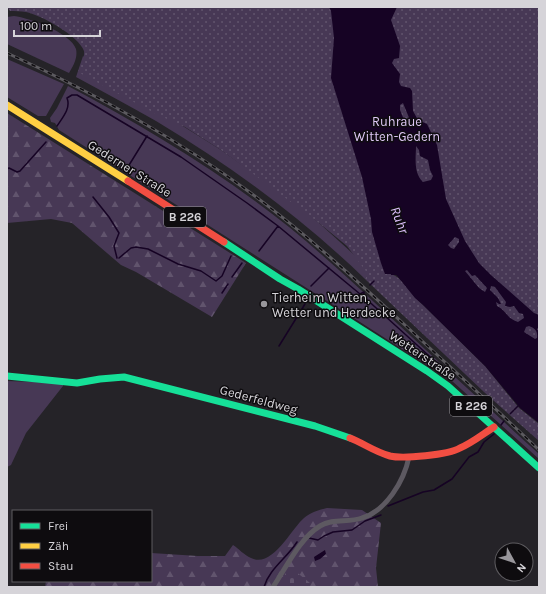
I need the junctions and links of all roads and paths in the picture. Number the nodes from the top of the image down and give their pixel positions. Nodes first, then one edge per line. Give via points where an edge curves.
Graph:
1 (7, 104) edge
2 (280, 279) joint
3 (7, 376) edge
4 (494, 427) junction
5 (409, 457) junction
6 (539, 468) edge
7 (273, 587) edge

1 - 2 main road, Gederner Straße / B 226
2 - 4 main road, Wetterstraße / B 226 via 427,371 453,390
3 - 5 main road, Gederfeldweg via 77,383 124,377 315,426 386,455
4 - 5 main road, Gederfeldweg via 459,449
4 - 6 main road, Wetterstraße / B 226
5 - 7 street via 402,478 382,507 362,518 332,521 319,526 308,535

